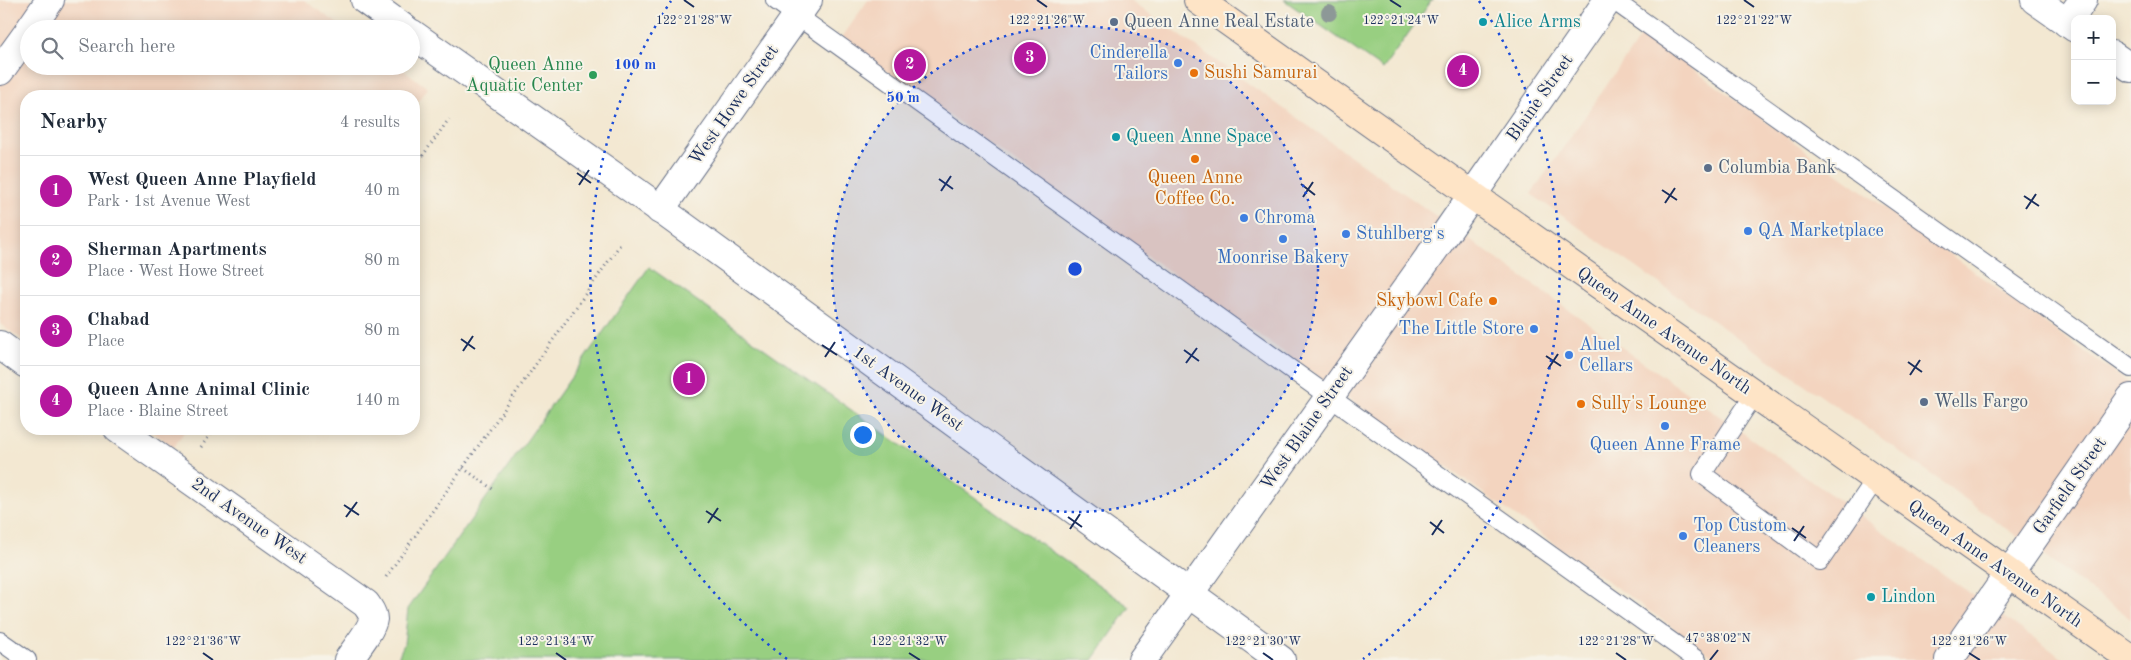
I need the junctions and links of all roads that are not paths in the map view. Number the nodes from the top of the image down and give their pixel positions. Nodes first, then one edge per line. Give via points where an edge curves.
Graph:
1 (50, 0) edge
2 (365, 0) edge
3 (775, 0) edge
4 (1198, 0) edge
5 (1608, 0) edge
6 (1614, 0) edge
7 (2035, 0) edge
8 (2083, 0) edge
9 (802, 8) edge
10 (2076, 15) edge
11 (36, 20) edge
12 (393, 20) edge
13 (2071, 25) edge
14 (420, 39) edge
15 (20, 43) edge
16 (2116, 58) edge
17 (2131, 68) edge
18 (0, 71) edge
19 (1472, 196) junction
20 (660, 210) junction
21 (0, 345) edge
22 (20, 360) edge
23 (2131, 368) edge
24 (1754, 395) junction
25 (1330, 396) junction
26 (2131, 398) edge
27 (127, 435) edge
28 (1875, 480) junction
29 (2009, 574) junction
30 (1188, 594) junction
31 (0, 641) edge
32 (355, 658) edge
33 (26, 660) edge
34 (1142, 660) edge
35 (1281, 660) edge
36 (1697, 660) edge
37 (1949, 660) edge
38 (2131, 660) edge

1 - 11 street
2 - 12 street
3 - 9 lane
4 - 19 main road, Queen Anne Avenue North
5 - 19 street, Blaine Street
6 - 23 lane
7 - 13 street
8 - 10 street
9 - 20 street, West Howe Street
9 - 25 lane
14 - 20 street, 1st Avenue West
15 - 18 street
16 - 17 street
19 - 24 main road, Queen Anne Avenue North
19 - 25 street, West Blaine Street
20 - 30 street, 1st Avenue West
21 - 22 street
24 - 28 main road, Queen Anne Avenue North
24 - 28 lane via 1702,474 1820,561
25 - 30 street, West Blaine Street
25 - 36 lane
26 - 29 street, Garfield Street
27 - 32 street, 2nd Avenue West via 366,604 373,619
28 - 29 main road, Queen Anne Avenue North
29 - 37 street, Garfield Street
29 - 38 main road, Queen Anne Avenue North
30 - 34 street, West Blaine Street
30 - 35 street, 1st Avenue West
31 - 33 lane

